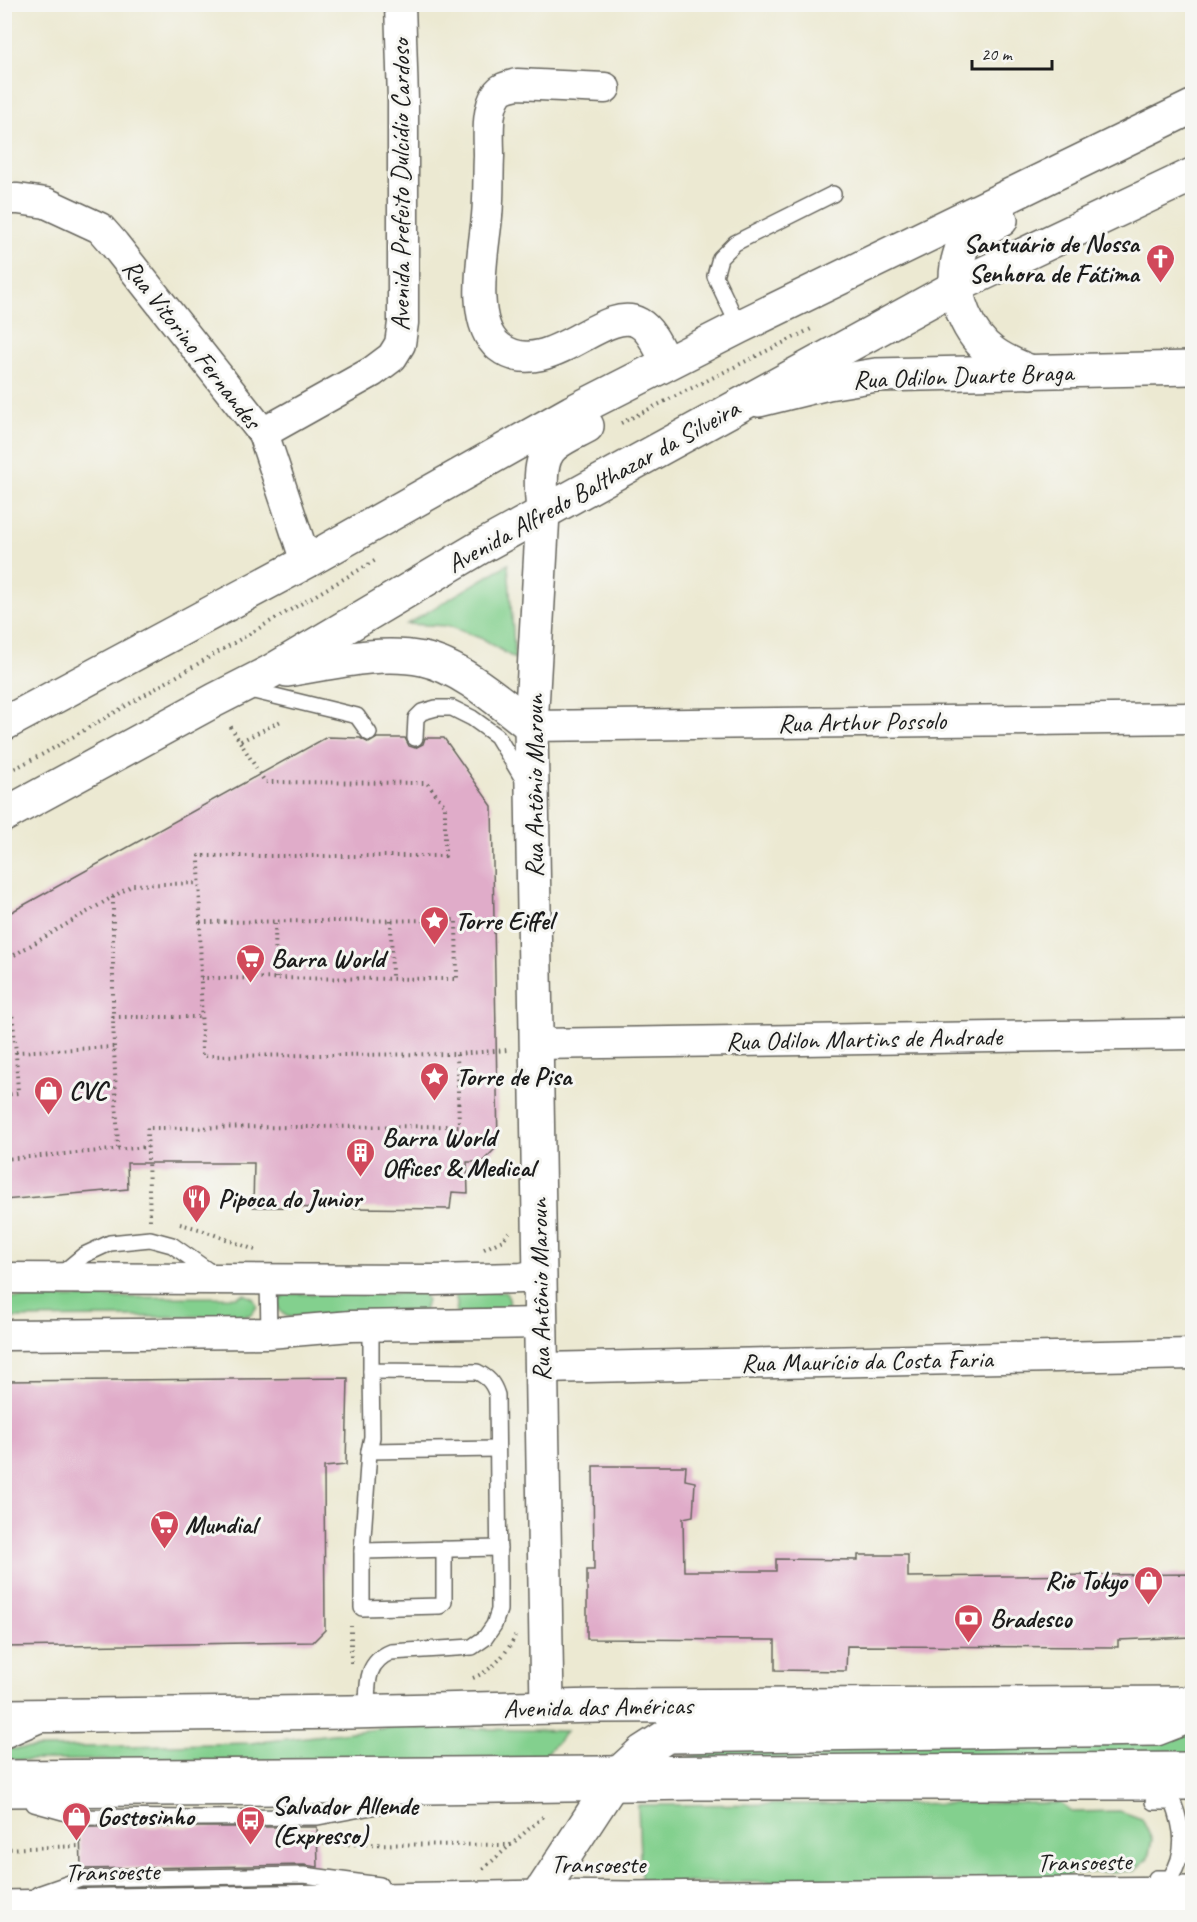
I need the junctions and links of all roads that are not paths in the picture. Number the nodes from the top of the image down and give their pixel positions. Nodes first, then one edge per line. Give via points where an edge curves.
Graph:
1 (400, 4) edge
2 (605, 88) dead end
3 (1179, 114) edge
4 (1192, 176) edge
5 (833, 194) dead end
6 (4, 199) edge
7 (957, 286) junction
8 (781, 306) junction
9 (739, 327) junction
10 (667, 364) junction
11 (1192, 368) edge
12 (1031, 372) junction
13 (737, 406) junction
14 (263, 434) junction
15 (543, 513) junction
16 (306, 562) junction
17 (270, 672) junction
18 (227, 694) junction
19 (1192, 718) edge
20 (4, 724) edge
21 (531, 726) junction
22 (369, 733) dead end
23 (415, 738) dead end
24 (532, 794) junction
25 (4, 815) edge
26 (1192, 1034) edge
27 (536, 1044) junction
28 (266, 1266) junction
29 (540, 1274) junction
30 (58, 1277) junction
31 (4, 1278) edge
32 (221, 1279) junction
33 (434, 1280) junction
34 (541, 1323) junction
35 (426, 1325) junction
36 (371, 1326) junction
37 (268, 1333) junction
38 (4, 1335) edge
39 (1192, 1354) edge
40 (542, 1368) junction
41 (371, 1371) junction
42 (497, 1449) junction
43 (369, 1451) junction
44 (499, 1548) junction
45 (444, 1549) junction
46 (362, 1551) junction
47 (1192, 1703) edge
48 (547, 1707) junction
49 (367, 1712) junction
50 (1192, 1715) edge
51 (20, 1716) edge
52 (4, 1731) edge
53 (1192, 1769) edge
54 (611, 1783) junction
55 (1192, 1792) edge
56 (1063, 1793) junction
57 (7, 1794) edge
58 (1192, 1884) edge
59 (1061, 1886) junction
60 (4, 1890) edge
61 (4, 1898) edge
62 (1192, 1905) edge
63 (17, 1907) edge
64 (533, 1908) edge

1 - 14 street, Avenida Prefeito Dulcídio Cardoso via 400,344 392,357 372,372
2 - 10 street via 517,84 497,93 490,120 481,264 485,324 490,338 501,349 518,357 552,351 627,319 647,329
3 - 7 main road via 1153,136 965,240 956,269
3 - 8 main road
4 - 7 main road, Avenida Alfredo Balthazar da Silveira
5 - 9 lane via 735,243 720,258 716,276
6 - 14 street, Rua Vitorino Fernandes via 46,203 100,228
7 - 12 main road via 962,309 982,344
7 - 13 main road, Avenida Alfredo Balthazar da Silveira
8 - 9 main road
8 - 15 main road, Rua Antônio Maroun via 764,325 552,446 544,462
9 - 10 main road
10 - 16 main road via 572,412
11 - 12 main road, Rua Odilon Duarte Braga
12 - 13 main road, Rua Odilon Duarte Braga via 876,375
13 - 15 main road, Avenida Alfredo Balthazar da Silveira
14 - 16 street, Rua Vitorino Fernandes
15 - 17 main road, Avenida Alfredo Balthazar da Silveira
15 - 21 main road, Rua Antônio Maroun
16 - 20 main road
17 - 18 main road, Avenida Alfredo Balthazar da Silveira
17 - 21 main road via 392,656 425,659 464,675
18 - 22 lane via 312,705 357,716
18 - 25 main road, Avenida Alfredo Balthazar da Silveira
19 - 21 street, Rua Arthur Possolo
21 - 24 main road, Rua Antônio Maroun
23 - 24 lane via 416,718 422,712 452,708 496,736
24 - 27 main road, Rua Antônio Maroun
26 - 27 street, Rua Odilon Martins de Andrade
27 - 29 main road, Rua Antônio Maroun
28 - 32 street
28 - 33 street
28 - 37 lane
29 - 33 street
29 - 34 main road, Rua Antônio Maroun
30 - 31 street
30 - 32 street
30 - 32 lane via 84,1255 110,1243 150,1239 172,1245
33 - 35 street via 442,1294 442,1307
34 - 35 street
34 - 40 main road, Rua Antônio Maroun
35 - 36 street
36 - 37 street
36 - 41 lane
37 - 38 street
39 - 40 street, Rua Maurício da Costa Faria
40 - 48 main road, Rua Antônio Maroun
41 - 42 lane via 465,1371 488,1378 497,1395
41 - 43 lane
42 - 43 lane
42 - 44 lane
43 - 46 lane
44 - 45 lane
44 - 49 lane via 499,1610 485,1638 472,1647 381,1656 368,1679
45 - 46 lane
45 - 46 lane via 444,1602 440,1606 362,1608
47 - 48 main road, Avenida das Américas
48 - 49 main road, Avenida das Américas
49 - 51 main road, Avenida das Américas
50 - 54 main road via 1156,1729 667,1736 642,1752
51 - 52 main road
53 - 54 main road
54 - 56 lane
54 - 57 main road
54 - 57 lane via 552,1794 427,1797 300,1818 81,1816
54 - 64 main road
55 - 56 lane
56 - 59 lane via 1073,1803 1173,1802 1182,1837 1170,1878 1076,1879
58 - 59 lane, Transoeste
59 - 64 lane, Transoeste
60 - 63 lane
61 - 63 lane, Transoeste
62 - 64 main road
63 - 64 main road
63 - 64 lane, Transoeste via 476,1890

